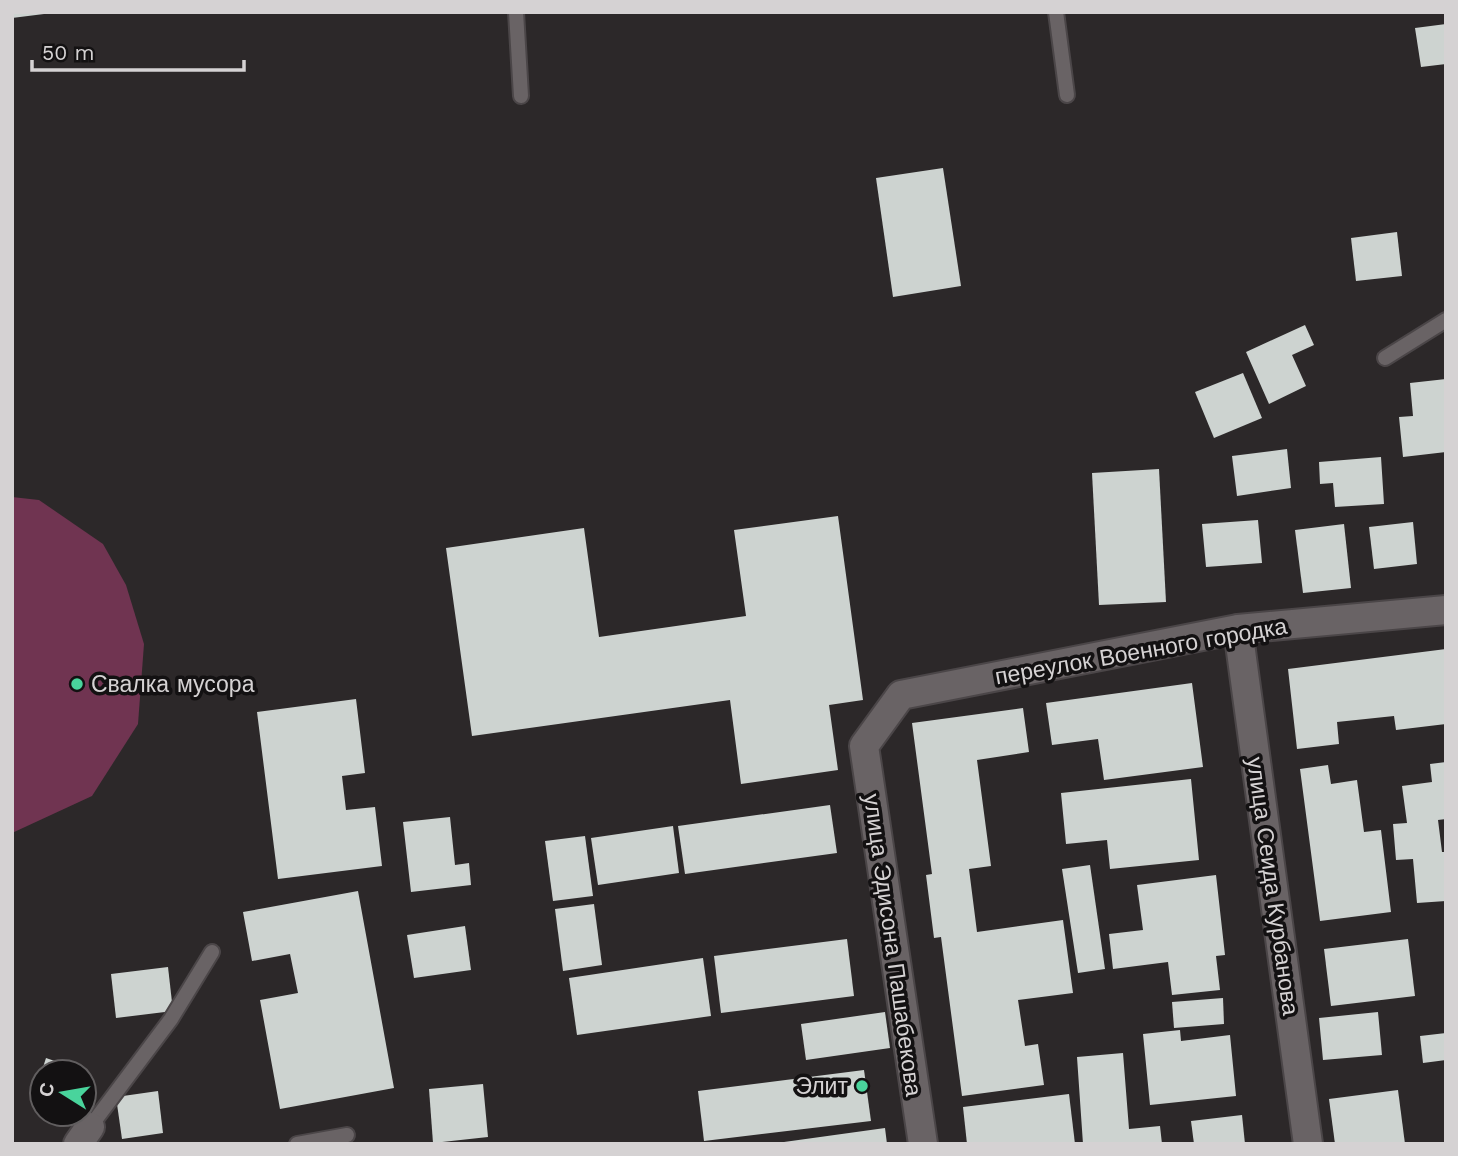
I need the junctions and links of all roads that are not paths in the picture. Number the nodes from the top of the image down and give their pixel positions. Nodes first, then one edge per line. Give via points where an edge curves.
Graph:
1 (516, 12) edge
2 (1056, 12) edge
3 (1067, 95) dead end
4 (522, 96) dead end
5 (1446, 320) edge
6 (1385, 358) dead end
7 (1446, 610) edge
8 (1238, 629) junction
9 (864, 747) joint
10 (212, 952) dead end
11 (84, 1135) edge
12 (347, 1135) dead end
13 (297, 1144) edge
14 (923, 1144) edge
15 (1308, 1144) edge

1 - 4 lane
2 - 3 lane
5 - 6 lane
7 - 8 street, переулок Военного городка
8 - 9 street, переулок Военного городка via 901,695
8 - 15 street, улица Сеида Курбанова
9 - 14 street, улица Эдисона Пашабекова
10 - 11 lane via 171,1019
12 - 13 lane

